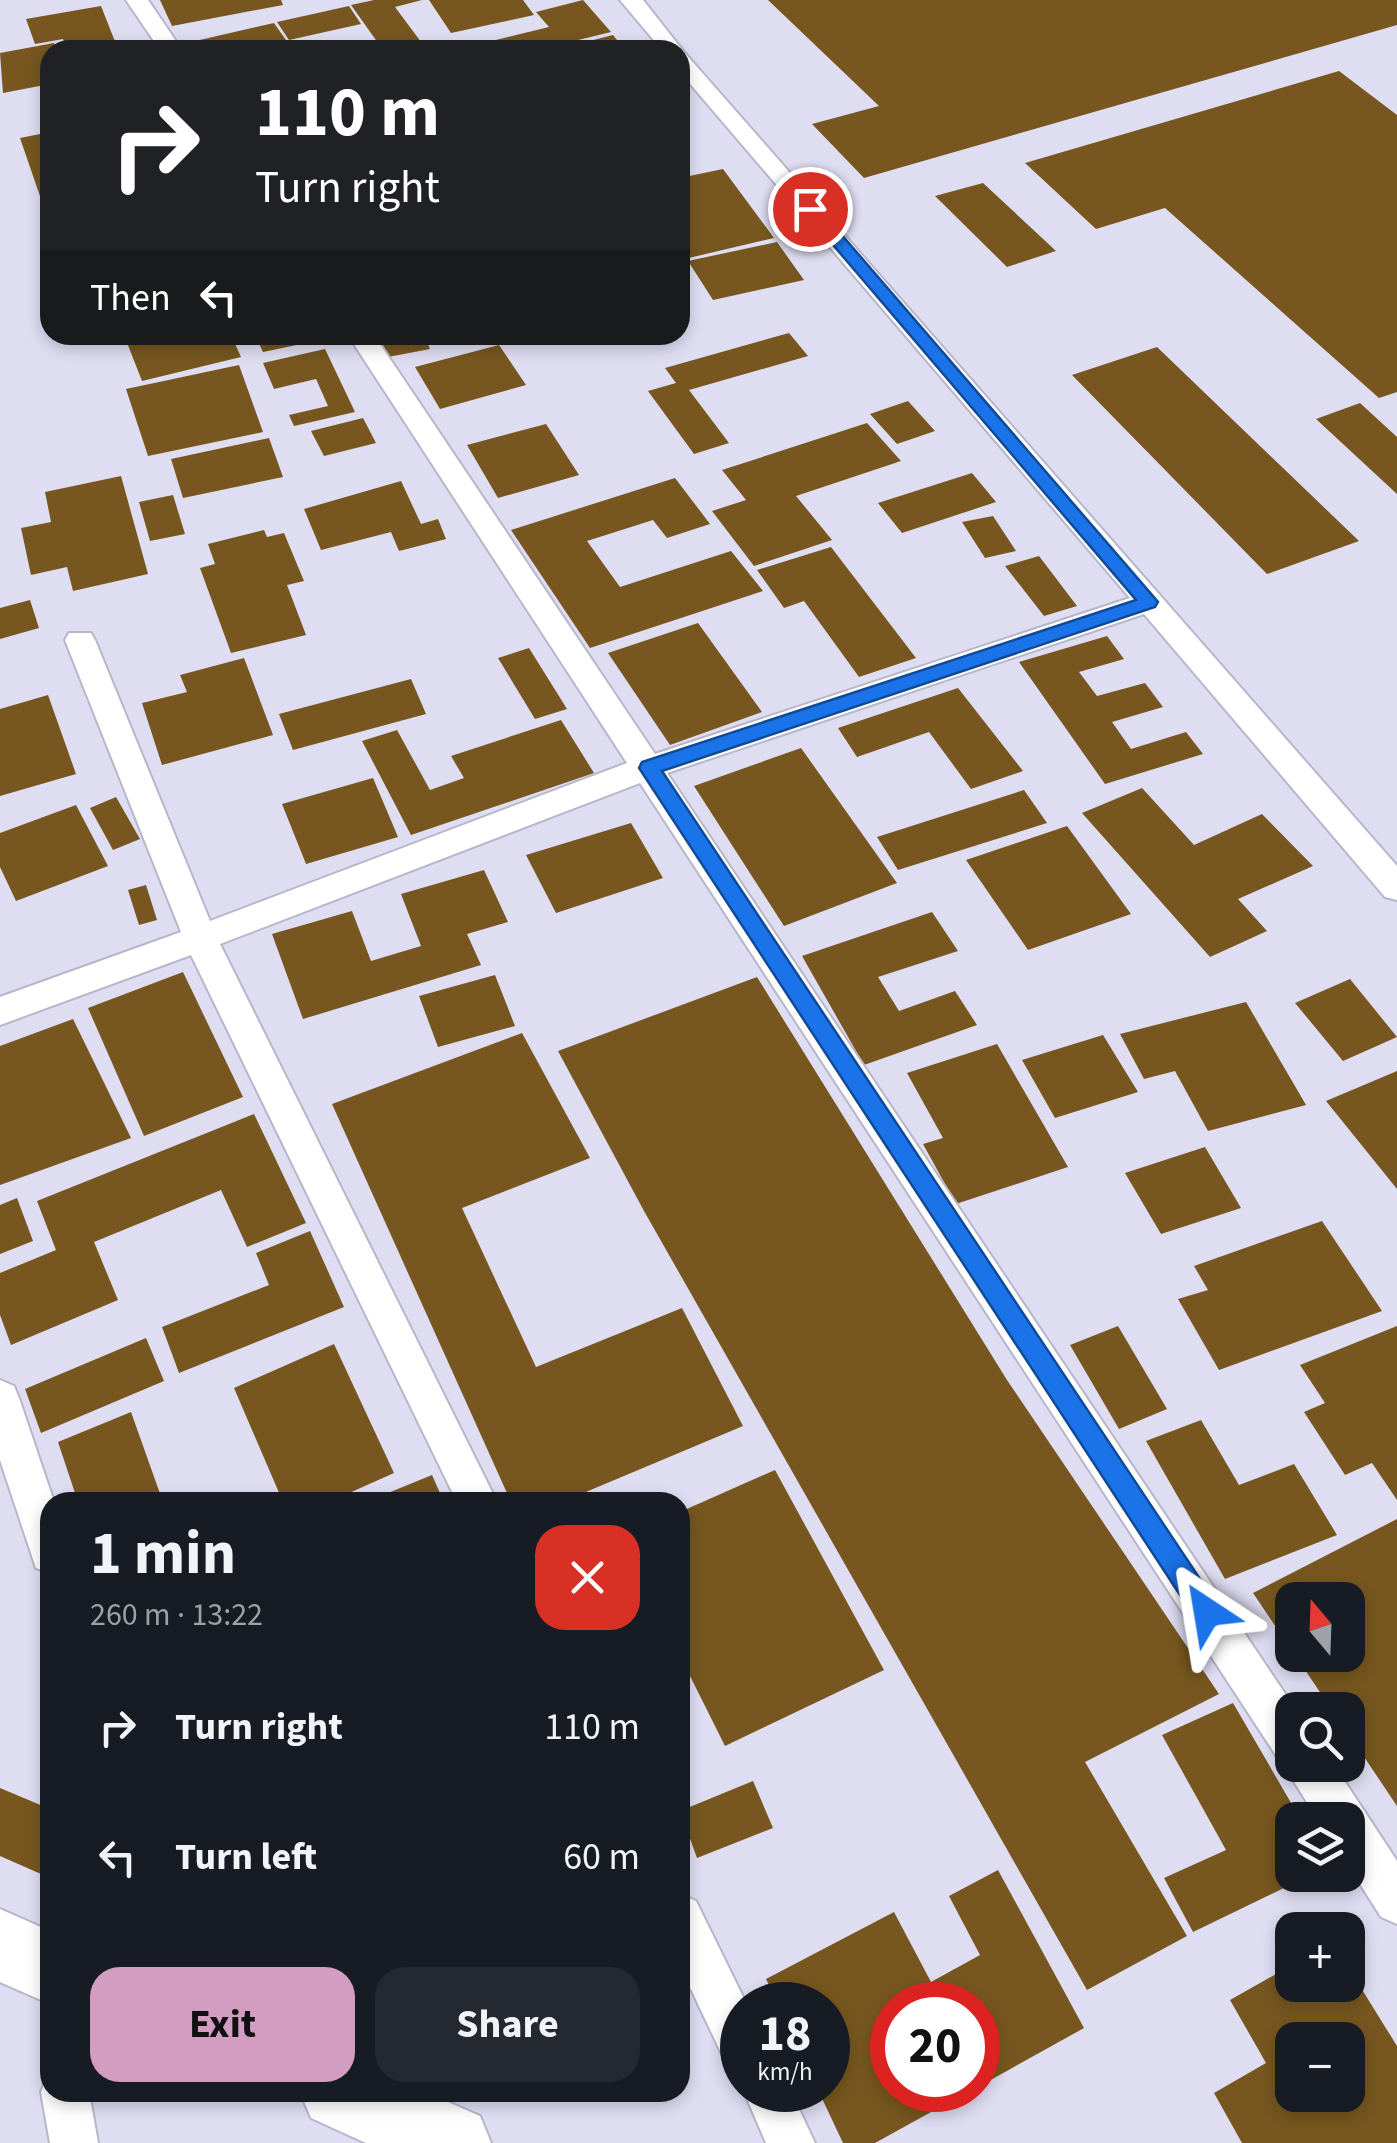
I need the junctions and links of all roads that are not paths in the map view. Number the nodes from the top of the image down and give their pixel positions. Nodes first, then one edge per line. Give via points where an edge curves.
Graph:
1 (138, 0) edge
2 (630, 0) edge
3 (164, 40) edge
4 (665, 40) edge
5 (690, 70) edge
6 (368, 345) edge
7 (1149, 602) junction
8 (80, 640) dead end
9 (649, 768) junction
10 (1397, 888) edge
11 (200, 938) junction
12 (0, 1010) edge
13 (0, 1398) edge
14 (472, 1492) edge
15 (40, 1523) edge
16 (1275, 1716) edge
17 (1365, 1852) edge
18 (1397, 1901) edge
19 (690, 1937) edge
20 (720, 1999) edge
21 (68, 2102) edge
22 (360, 2102) edge
23 (776, 2112) edge
24 (74, 2143) edge
25 (453, 2143) edge
26 (791, 2143) edge

1 - 3 lane
2 - 4 lane
5 - 7 lane
6 - 9 lane
7 - 9 lane
7 - 10 lane
8 - 11 lane
9 - 11 lane
9 - 16 lane
11 - 12 lane
11 - 14 lane
13 - 15 lane
17 - 18 lane
19 - 20 lane
21 - 24 lane
22 - 25 street
23 - 26 lane

